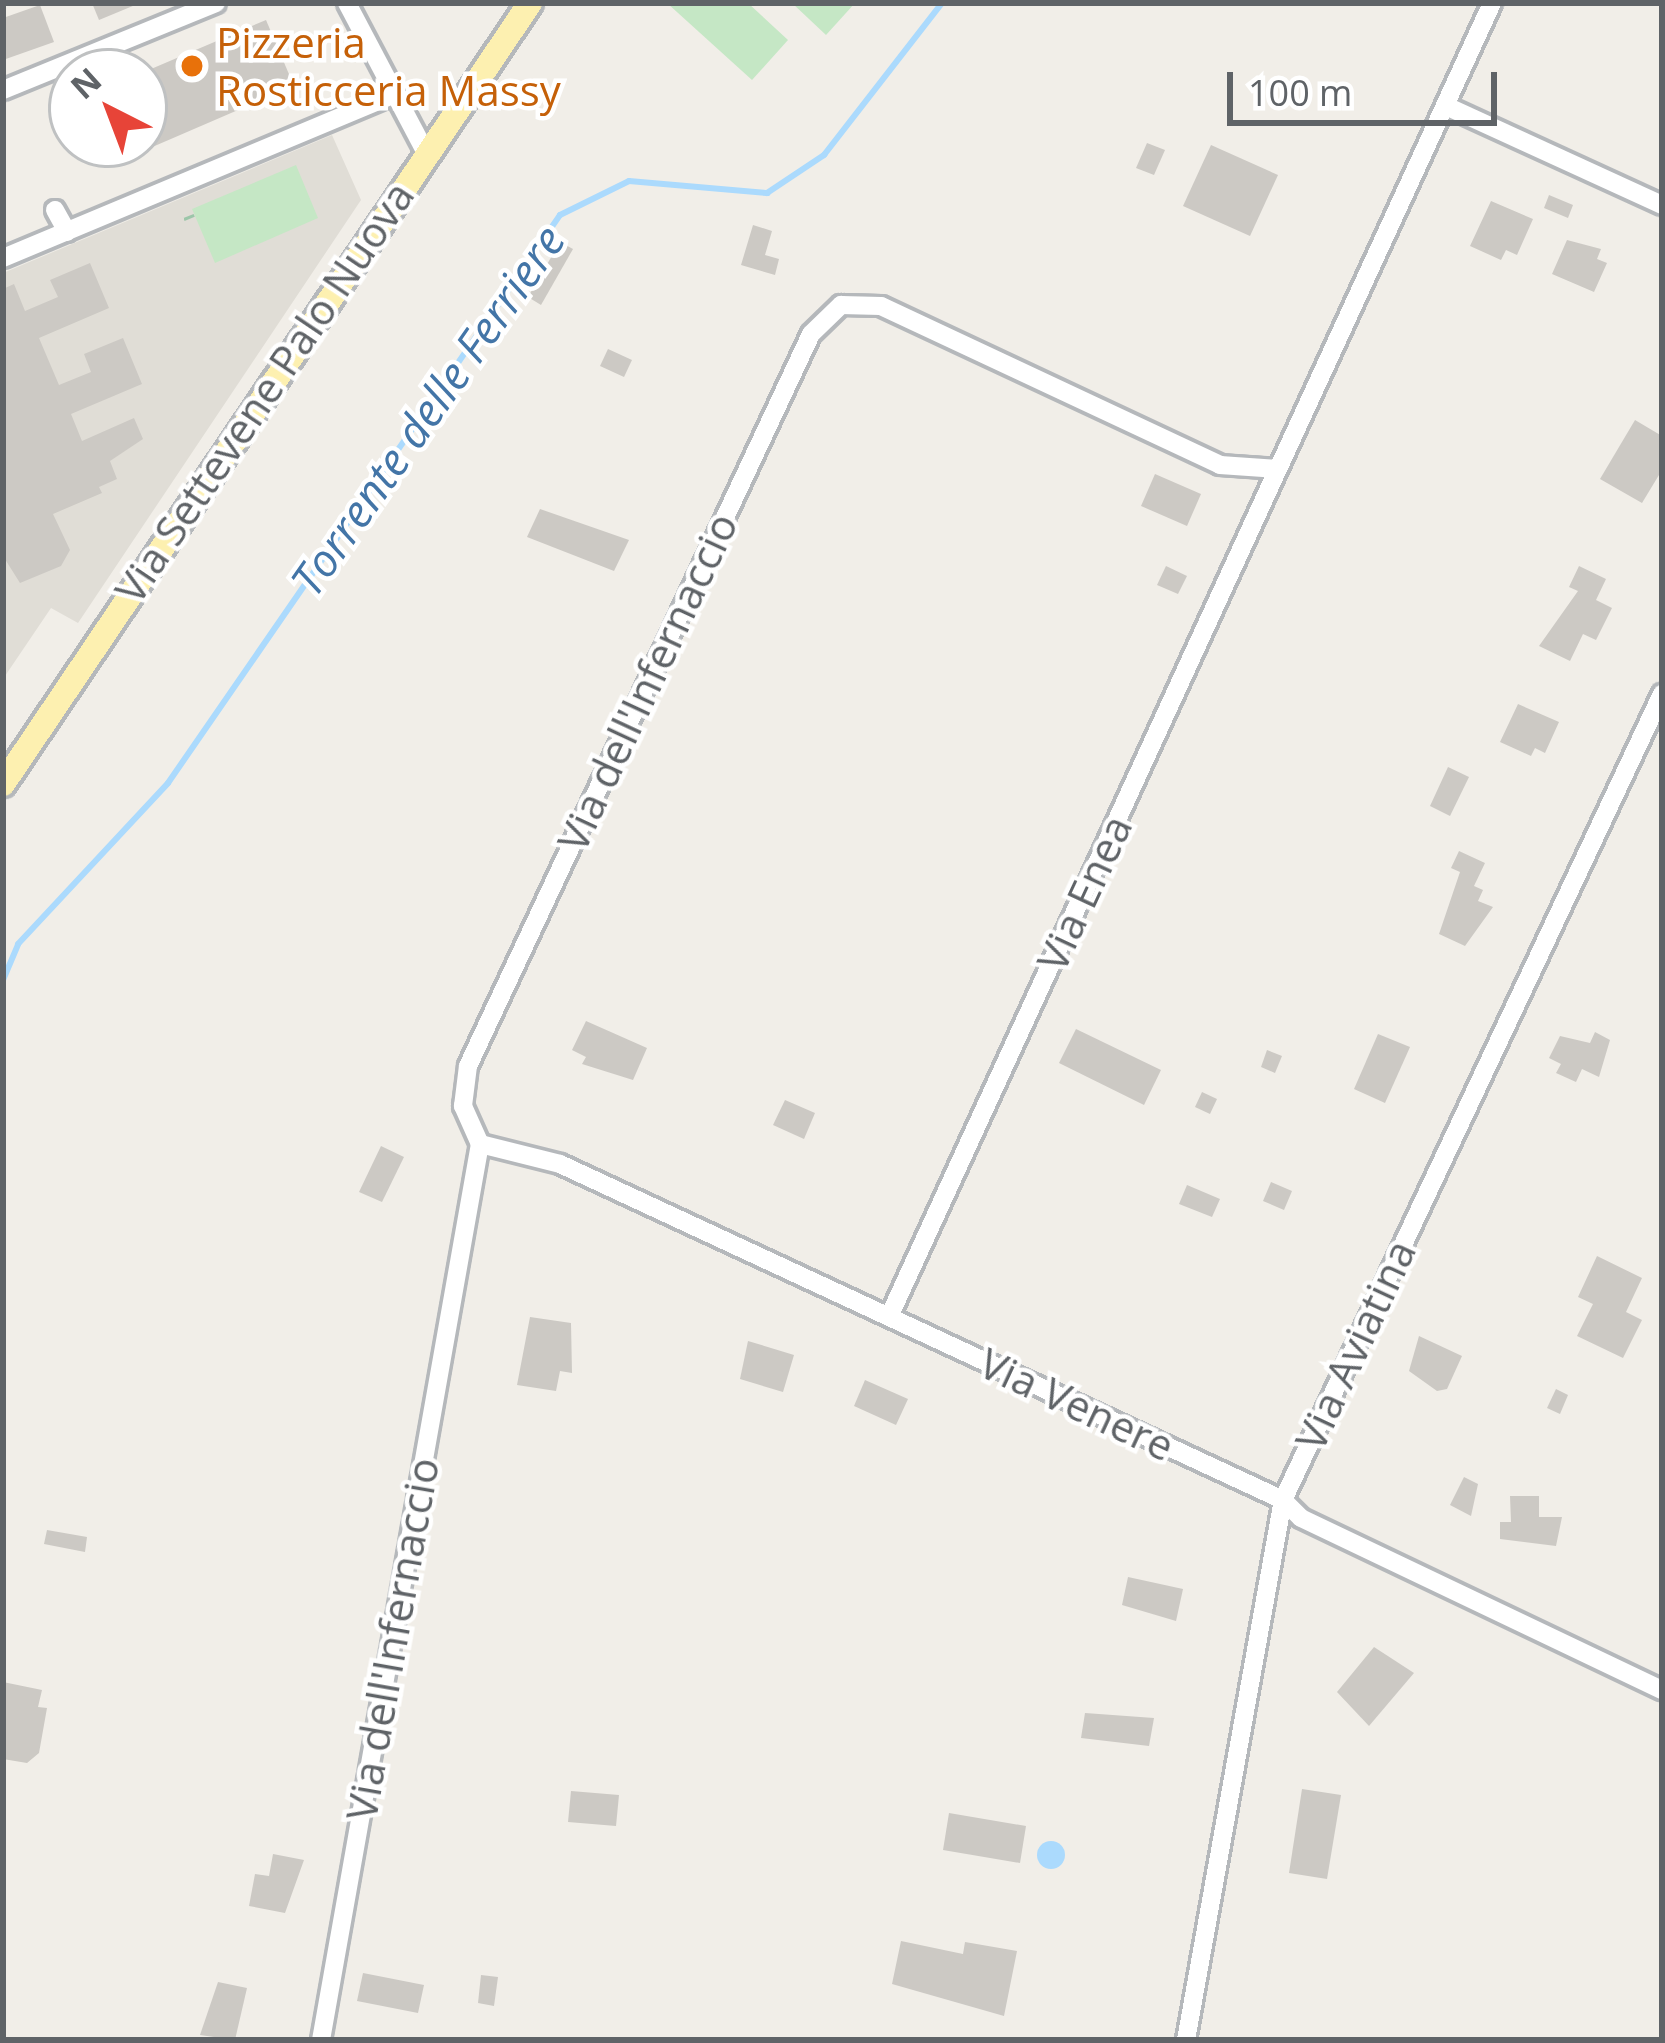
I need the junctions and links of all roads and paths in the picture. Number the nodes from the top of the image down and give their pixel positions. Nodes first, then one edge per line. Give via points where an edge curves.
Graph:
1 (216, 3) edge
2 (347, 3) edge
3 (530, 3) edge
4 (1492, 3) edge
5 (3, 90) edge
6 (395, 94) junction
7 (1446, 106) junction
8 (425, 151) junction
9 (1662, 205) edge
10 (55, 210) dead end
11 (194, 214) dead end
12 (184, 219) dead end
13 (67, 232) junction
14 (3, 258) edge
15 (1279, 469) junction
16 (1662, 694) edge
17 (3, 784) edge
18 (480, 1144) junction
19 (889, 1317) junction
20 (1283, 1500) junction
21 (1662, 1690) edge
22 (321, 2040) edge
23 (1186, 2040) edge

1 - 5 street
2 - 6 street
3 - 8 main road, Via Settevene Palo Nuova
4 - 7 street
6 - 8 street
6 - 13 street
7 - 9 street
7 - 15 street
8 - 17 main road, Via Settevene Palo Nuova
10 - 13 street
11 - 12 path
13 - 14 street
15 - 18 street, Via dell'Infernaccio via 1220,465 881,306 853,302 824,316 474,1050 463,1099
15 - 19 street, Via Enea
16 - 20 street, Via Aviatina
18 - 19 street, Via Venere via 551,1160
18 - 22 street, Via dell'Infernaccio
19 - 20 street, Via Venere
20 - 21 street, Via Venere via 1300,1518
20 - 23 street, Via Aviatina

